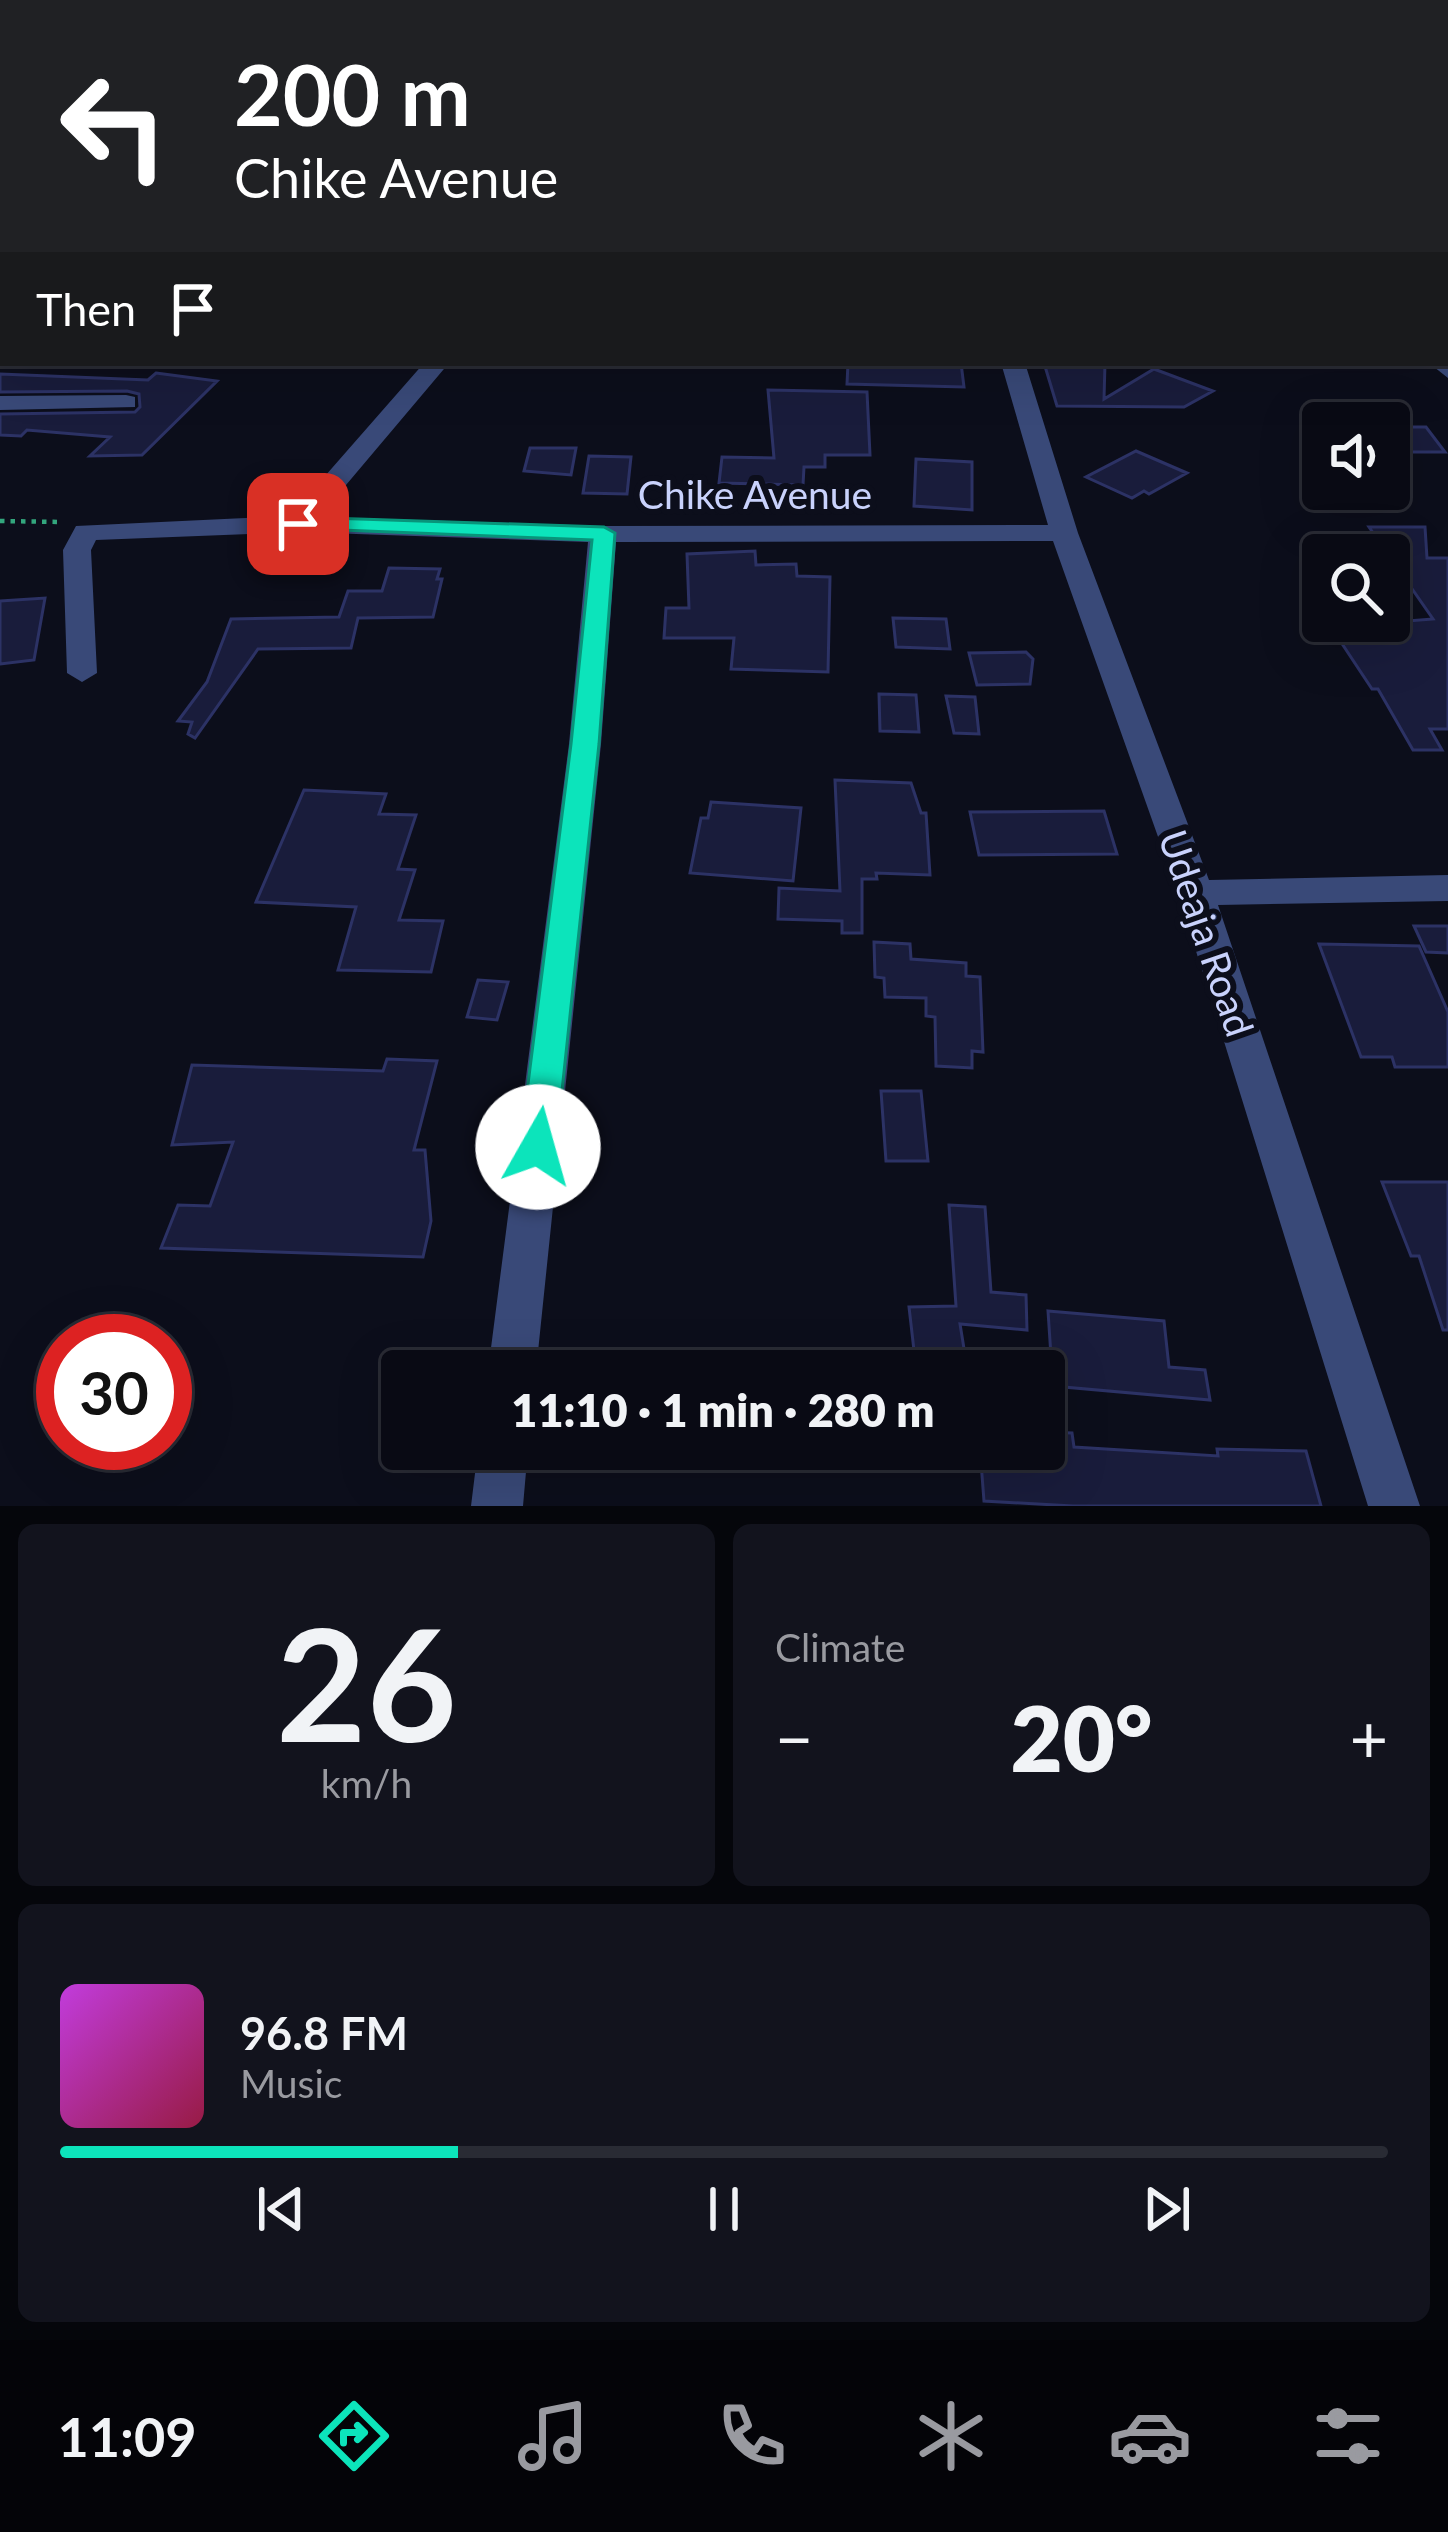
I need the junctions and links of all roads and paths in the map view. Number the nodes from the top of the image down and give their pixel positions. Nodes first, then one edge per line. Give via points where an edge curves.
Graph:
1 (434, 366) edge
2 (1014, 366) edge
3 (126, 402) dead end
4 (0, 403) edge
5 (0, 521) edge
6 (298, 524) junction
7 (86, 532) junction
8 (1064, 532) junction
9 (604, 533) junction
10 (82, 673) dead end
11 (1448, 888) edge
12 (1196, 893) junction
13 (514, 1350) edge
14 (500, 1470) edge
15 (496, 1506) edge
16 (1394, 1506) edge

1 - 6 street
2 - 8 street, Udeaja Road
3 - 4 street
5 - 7 path via 61,521
6 - 7 street, Chike Avenue
6 - 9 street, Chike Avenue
7 - 10 street via 77,550
8 - 9 street, Chike Avenue
8 - 12 street, Udeaja Road
9 - 13 street
11 - 12 street
12 - 16 street, Udeaja Road
14 - 15 street

